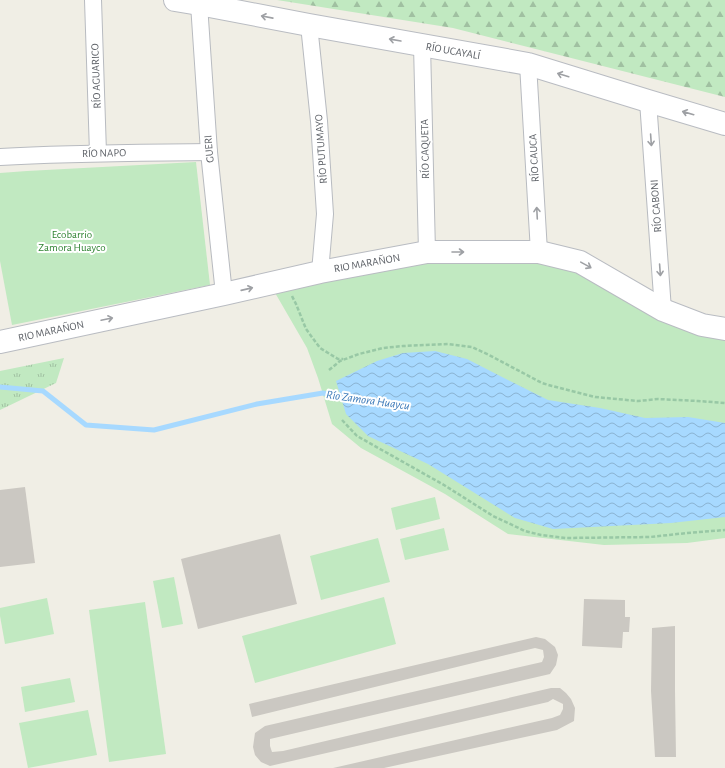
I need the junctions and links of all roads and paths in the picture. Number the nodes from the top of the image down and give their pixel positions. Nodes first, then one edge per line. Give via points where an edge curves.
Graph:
1 (93, 0) edge
2 (175, 0) edge
3 (199, 4) junction
4 (309, 25) junction
5 (422, 45) junction
6 (528, 64) junction
7 (648, 102) junction
8 (725, 124) edge
9 (209, 152) junction
10 (98, 153) junction
11 (0, 157) edge
12 (427, 252) junction
13 (539, 252) junction
14 (320, 272) junction
15 (282, 281) junction
16 (224, 294) junction
17 (663, 310) junction
18 (725, 328) edge
19 (0, 342) edge
20 (344, 359) junction
21 (329, 370) dead end
22 (725, 403) edge
23 (342, 420) dead end
24 (725, 530) edge

1 - 10 street, RÍO AGUARICO
2 - 3 street, RÍO UCAYALÍ
4 -> 3 street, RÍO UCAYALÍ
3 - 9 street, GUERI
5 -> 4 street, RÍO UCAYALÍ
4 - 14 street, RÍO PUTUMAYO via 325,214
5 - 6 street, RÍO UCAYALÍ
5 - 12 street, RÍO CAQUETA
7 -> 6 street, RÍO UCAYALÍ
13 -> 6 street, RÍO CAUCA
8 -> 7 street, RÍO UCAYALÍ
7 -> 17 street, RÍO CABONI
9 - 10 street, RÍO NAPO
9 - 16 street, GUERI
10 - 11 street, RÍO NAPO
12 -> 13 street, RIO MARAÑON
12 - 14 street, RIO MARAÑON
13 -> 17 street, RIO MARAÑON via 580,262
14 - 15 street, RIO MARAÑON
16 -> 15 street, RIO MARAÑON
15 - 20 path via 296,304 306,329 320,348 338,359
19 -> 16 street, RIO MARAÑON
17 - 18 street, RIO MARAÑON via 702,325
20 - 21 path
20 - 22 path via 383,348 448,344 472,347 542,382 595,397 638,401 658,399
23 - 24 path via 363,440 493,516 525,531 566,538 650,538

